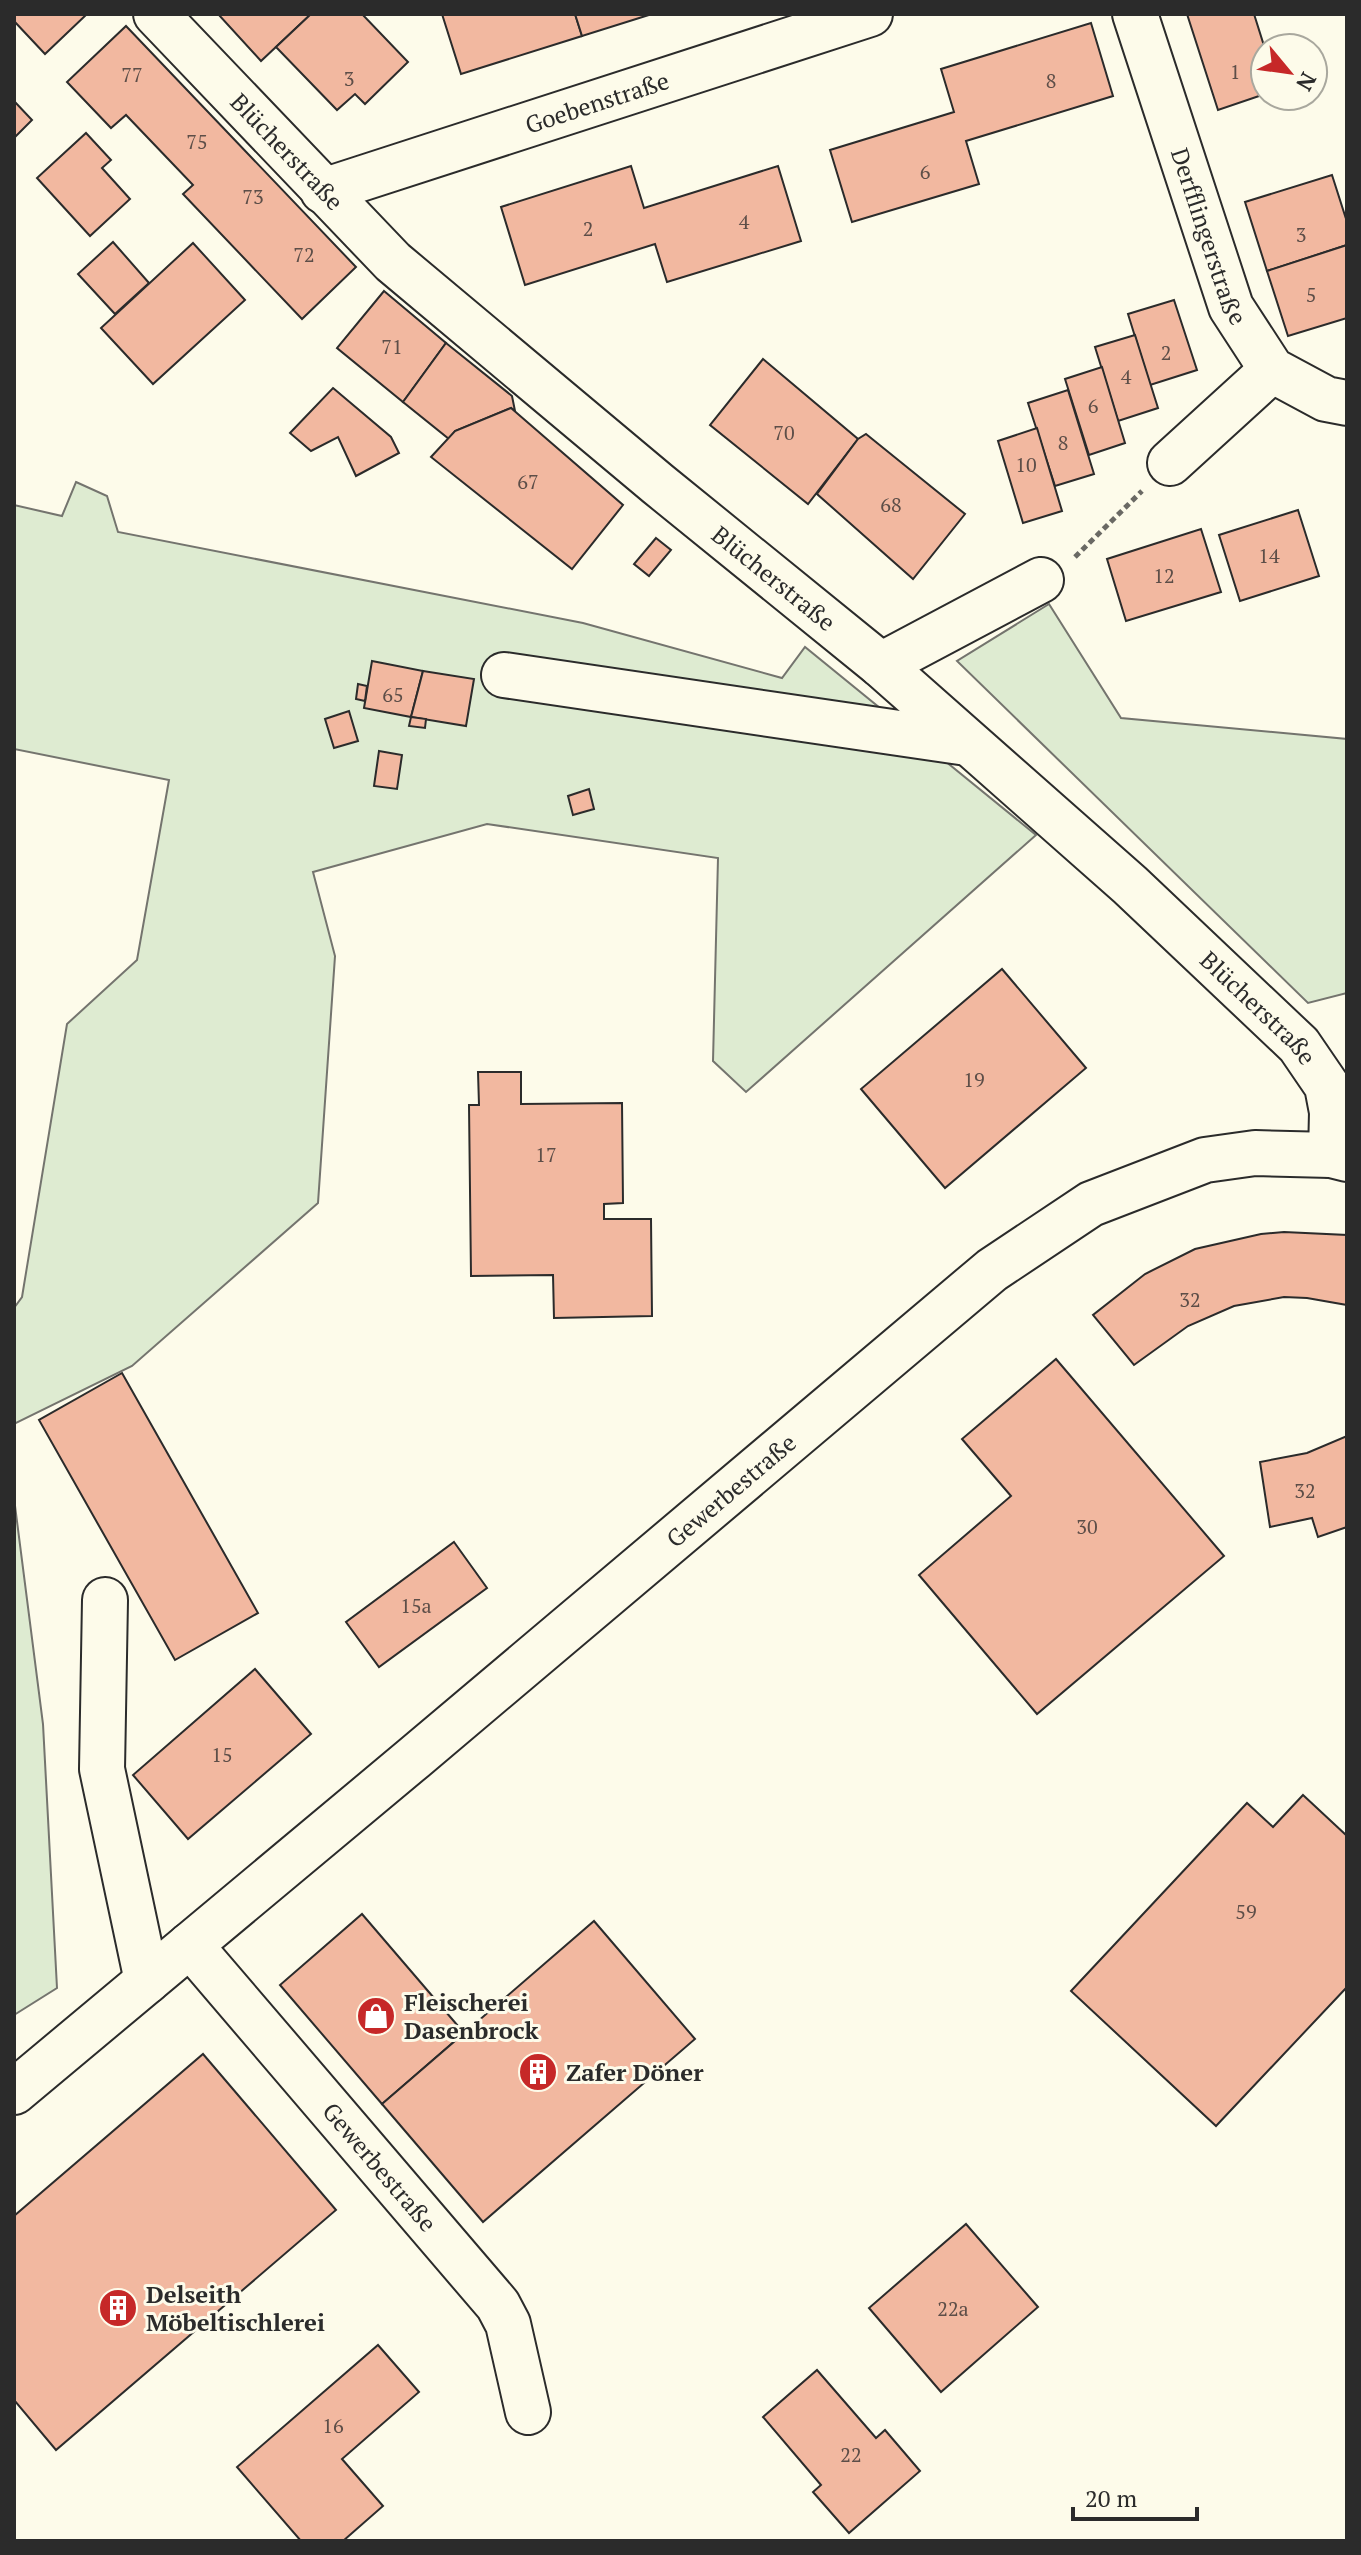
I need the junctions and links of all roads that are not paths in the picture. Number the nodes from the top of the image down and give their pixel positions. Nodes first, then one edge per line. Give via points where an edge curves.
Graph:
1 (156, 14) edge
2 (870, 14) edge
3 (1135, 14) edge
4 (323, 191) junction
5 (1272, 370) junction
6 (1347, 403) edge
7 (1170, 463) road end
8 (1041, 580) road end
9 (881, 665) junction
10 (504, 675) dead end
11 (967, 743) junction
12 (1339, 1157) edge
13 (105, 1600) dead end
14 (190, 1945) junction
15 (147, 1981) junction
16 (14, 2092) edge
17 (528, 2412) dead end

1 - 4 street, Blücherstraße
2 - 4 street, Goebenstraße
3 - 5 street, Derfflingerstraße via 1231,307
4 - 9 street, Blücherstraße via 393,262
5 - 6 street, Derfflingerstraße via 1326,399
5 - 7 street
8 - 9 street
9 - 11 street, Blücherstraße
10 - 11 street
11 - 12 street, Blücherstraße via 1130,885 1299,1045 1327,1086
12 - 14 street, Gewerbestraße via 1255,1153 1205,1160 1091,1204 992,1270
13 - 15 street via 102,1769
14 - 15 street, Gewerbestraße
14 - 17 street, Gewerbestraße via 498,2305 508,2324
15 - 16 street, Gewerbestraße

